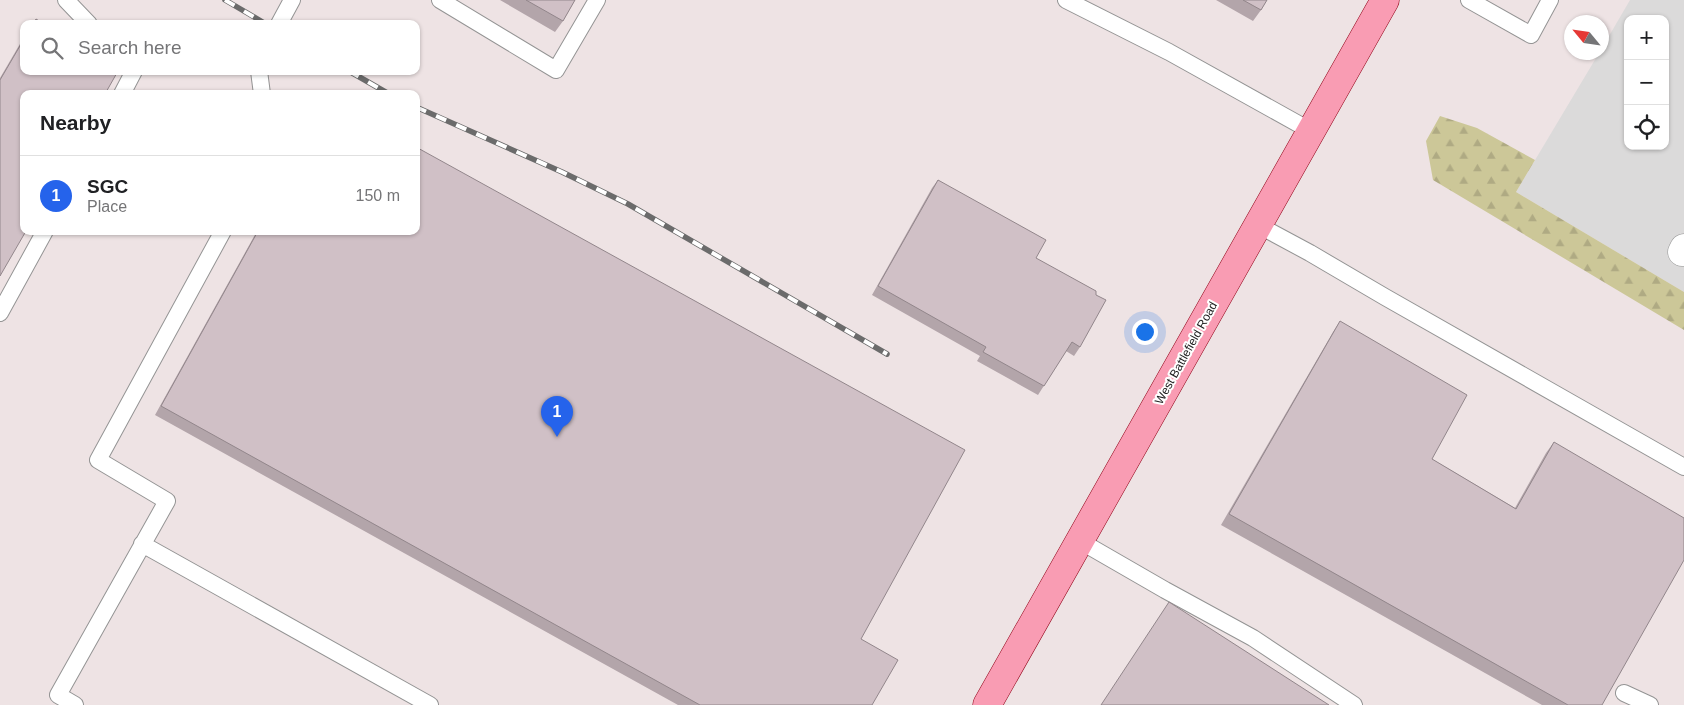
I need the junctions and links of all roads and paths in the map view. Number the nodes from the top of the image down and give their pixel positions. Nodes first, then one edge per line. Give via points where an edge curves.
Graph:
1 (66, 0) edge
2 (292, 0) edge
3 (440, 0) edge
4 (597, 0) edge
5 (1066, 0) edge
6 (1384, 0) edge
7 (1469, 0) edge
8 (1550, 0) edge
9 (85, 20) edge
10 (281, 20) edge
11 (132, 75) edge
12 (260, 75) edge
13 (124, 90) edge
14 (261, 90) edge
15 (1311, 131) junction
16 (1258, 225) junction
17 (43, 235) edge
18 (221, 235) edge
19 (0, 313) edge
20 (1684, 467) edge
21 (1080, 540) junction
22 (142, 544) junction
23 (1624, 693) edge
24 (75, 705) edge
25 (430, 705) edge
26 (987, 705) edge
27 (1354, 705) edge
28 (1650, 705) edge

1 - 9 lane
2 - 10 lane
3 - 4 lane via 556,70
5 - 15 lane via 1169,52
6 - 15 main road, West Battlefield Road
7 - 8 lane via 1531,35
11 - 13 lane
12 - 14 lane
15 - 16 main road, West Battlefield Road
16 - 20 lane
16 - 21 main road, West Battlefield Road
17 - 19 lane
18 - 22 lane via 98,460 167,502
21 - 26 main road, West Battlefield Road
21 - 27 lane via 1253,638
22 - 24 lane via 58,694
22 - 25 lane
23 - 28 lane

